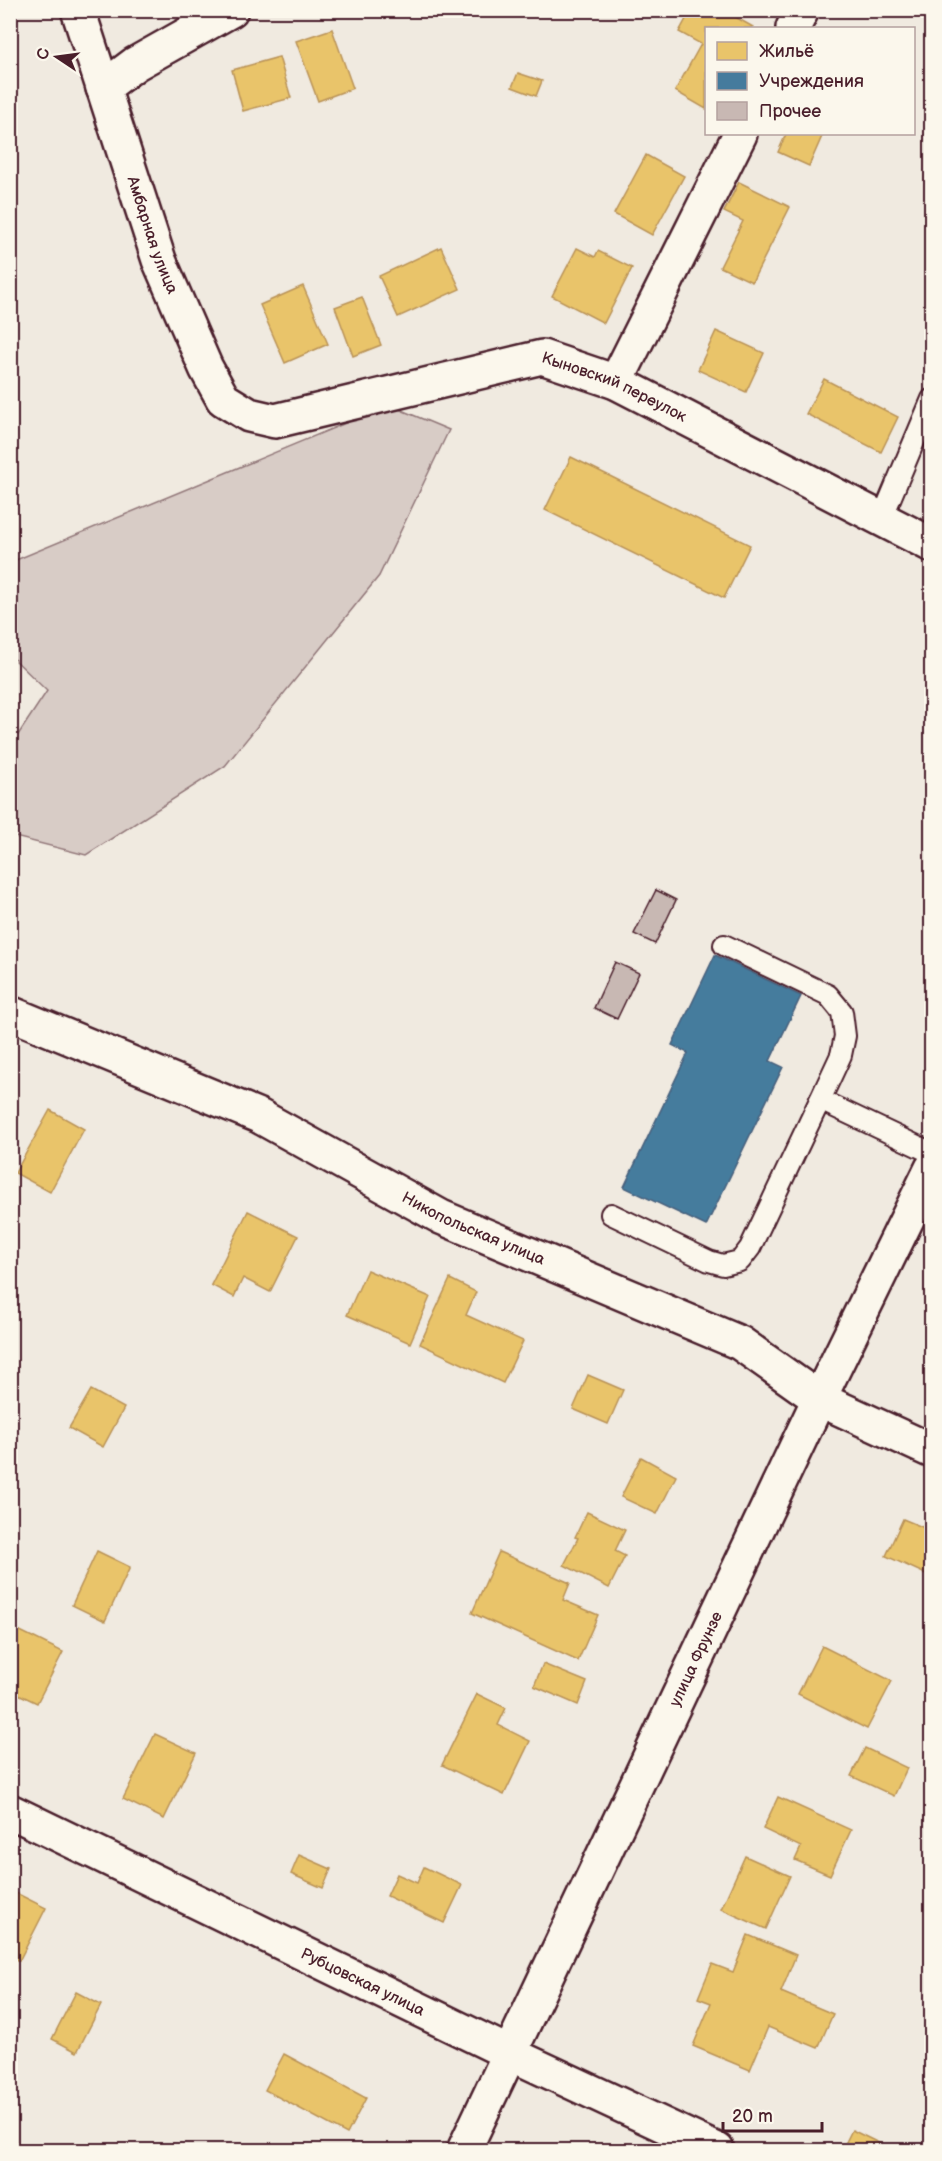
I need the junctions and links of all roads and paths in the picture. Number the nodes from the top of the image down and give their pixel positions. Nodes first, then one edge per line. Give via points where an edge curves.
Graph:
1 (78, 10) edge
2 (231, 10) edge
3 (802, 10) edge
4 (794, 27) edge
5 (104, 88) junction
6 (740, 135) edge
7 (616, 382) junction
8 (932, 399) edge
9 (275, 421) joint
10 (882, 519) junction
11 (932, 545) edge
12 (724, 945) dead end
13 (10, 1013) edge
14 (820, 1100) junction
15 (932, 1154) edge
16 (932, 1168) edge
17 (611, 1214) dead end
18 (819, 1399) junction
19 (932, 1451) edge
20 (10, 1811) edge
21 (511, 2054) junction
22 (464, 2151) edge
23 (717, 2151) edge

1 - 5 street, Амбарная улица
2 - 5 street via 135,63
3 - 4 street
5 - 9 street, Амбарная улица via 159,260 206,368 223,399 249,415
6 - 7 street
7 - 9 street, Кыновский переулок via 542,357
7 - 10 street, Кыновский переулок
8 - 10 lane
10 - 11 street, Кыновский переулок
12 - 14 lane via 828,995 842,1012 845,1036 841,1055
13 - 18 street, Никопольская улица via 259,1116 441,1216 740,1343
14 - 15 lane
14 - 17 lane via 740,1262 723,1265 709,1261
16 - 18 street, улица Фрунзе
18 - 19 street, Никопольская улица
18 - 21 street, улица Фрунзе
20 - 21 street, Рубцовская улица
21 - 22 street, улица Фрунзе
21 - 23 street, Рубцовская улица

